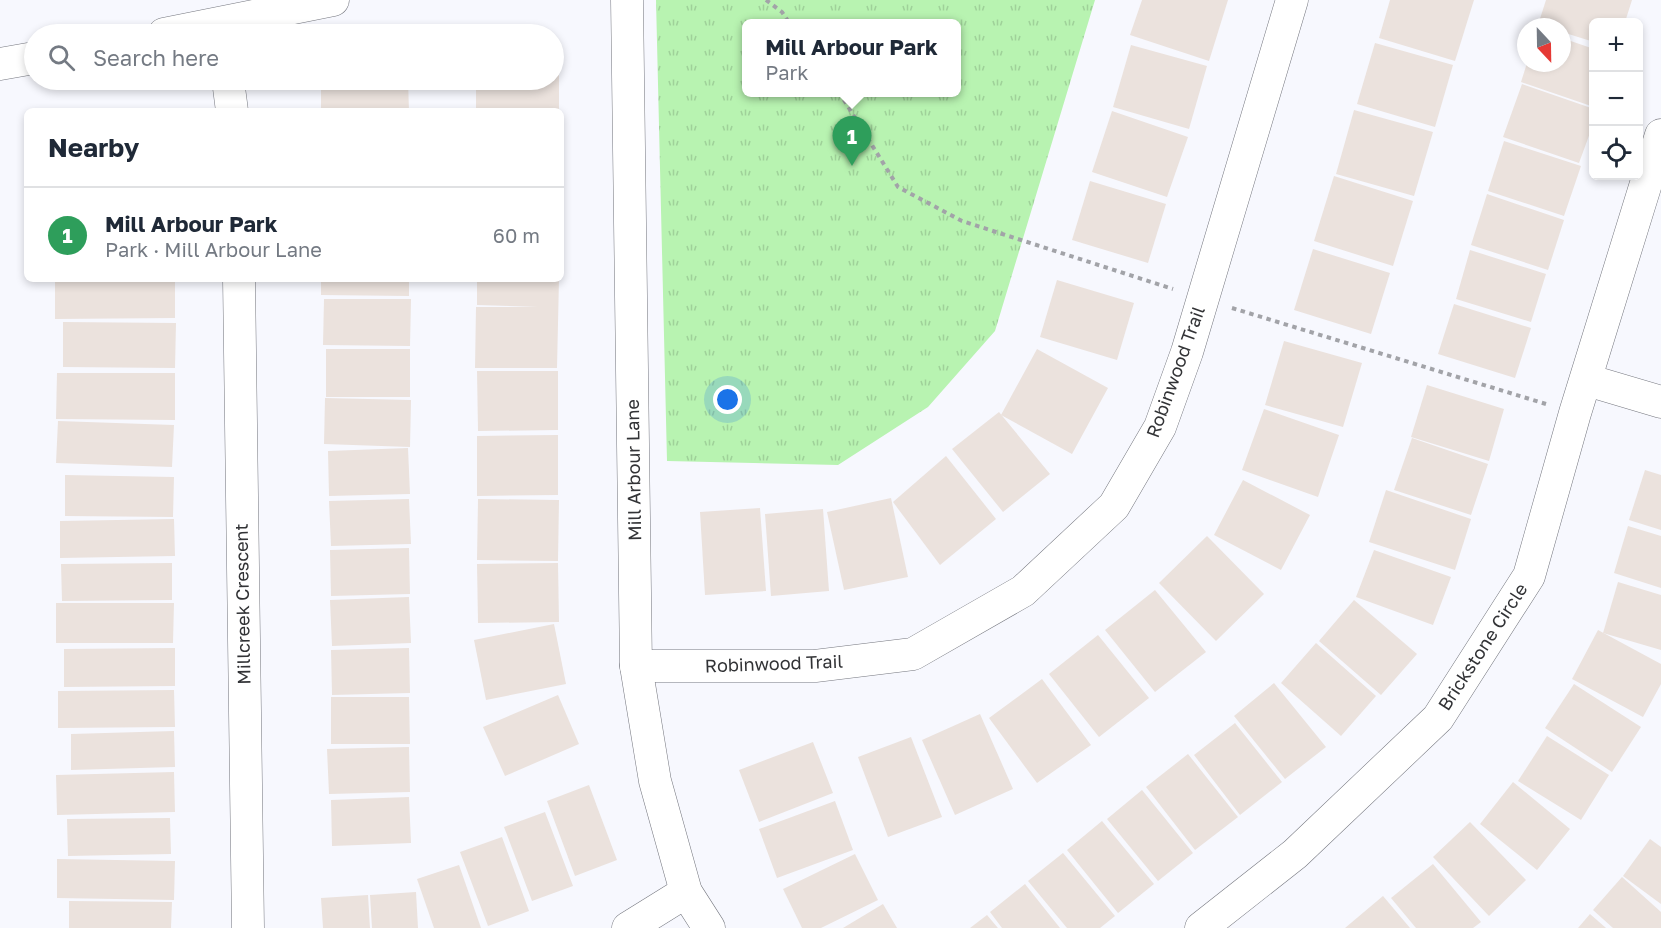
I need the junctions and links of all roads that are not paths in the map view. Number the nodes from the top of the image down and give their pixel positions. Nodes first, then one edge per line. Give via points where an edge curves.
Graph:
1 (333, 0) edge
2 (627, 0) edge
3 (1292, 0) edge
4 (241, 24) edge
5 (24, 60) edge
6 (0, 64) edge
7 (229, 90) edge
8 (232, 108) edge
9 (1661, 135) edge
10 (239, 282) edge
11 (1587, 380) junction
12 (1661, 402) edge
13 (636, 666) junction
14 (686, 892) junction
15 (248, 928) edge
16 (628, 928) edge
17 (709, 928) edge
18 (1201, 928) edge

1 - 4 street
2 - 13 street, Mill Arbour Lane
3 - 13 street, Robinwood Trail via 1187,352 1160,427 1114,506 1023,591 912,654 815,666
5 - 6 street
7 - 8 street
9 - 11 street, Brickstone Circle
10 - 15 street, Millcreek Crescent
11 - 12 street
11 - 18 street, Brickstone Circle via 1529,576 1438,718 1294,854
13 - 14 street, Mill Arbour Lane via 655,781
14 - 16 street
14 - 17 street, Mill Arbour Lane

